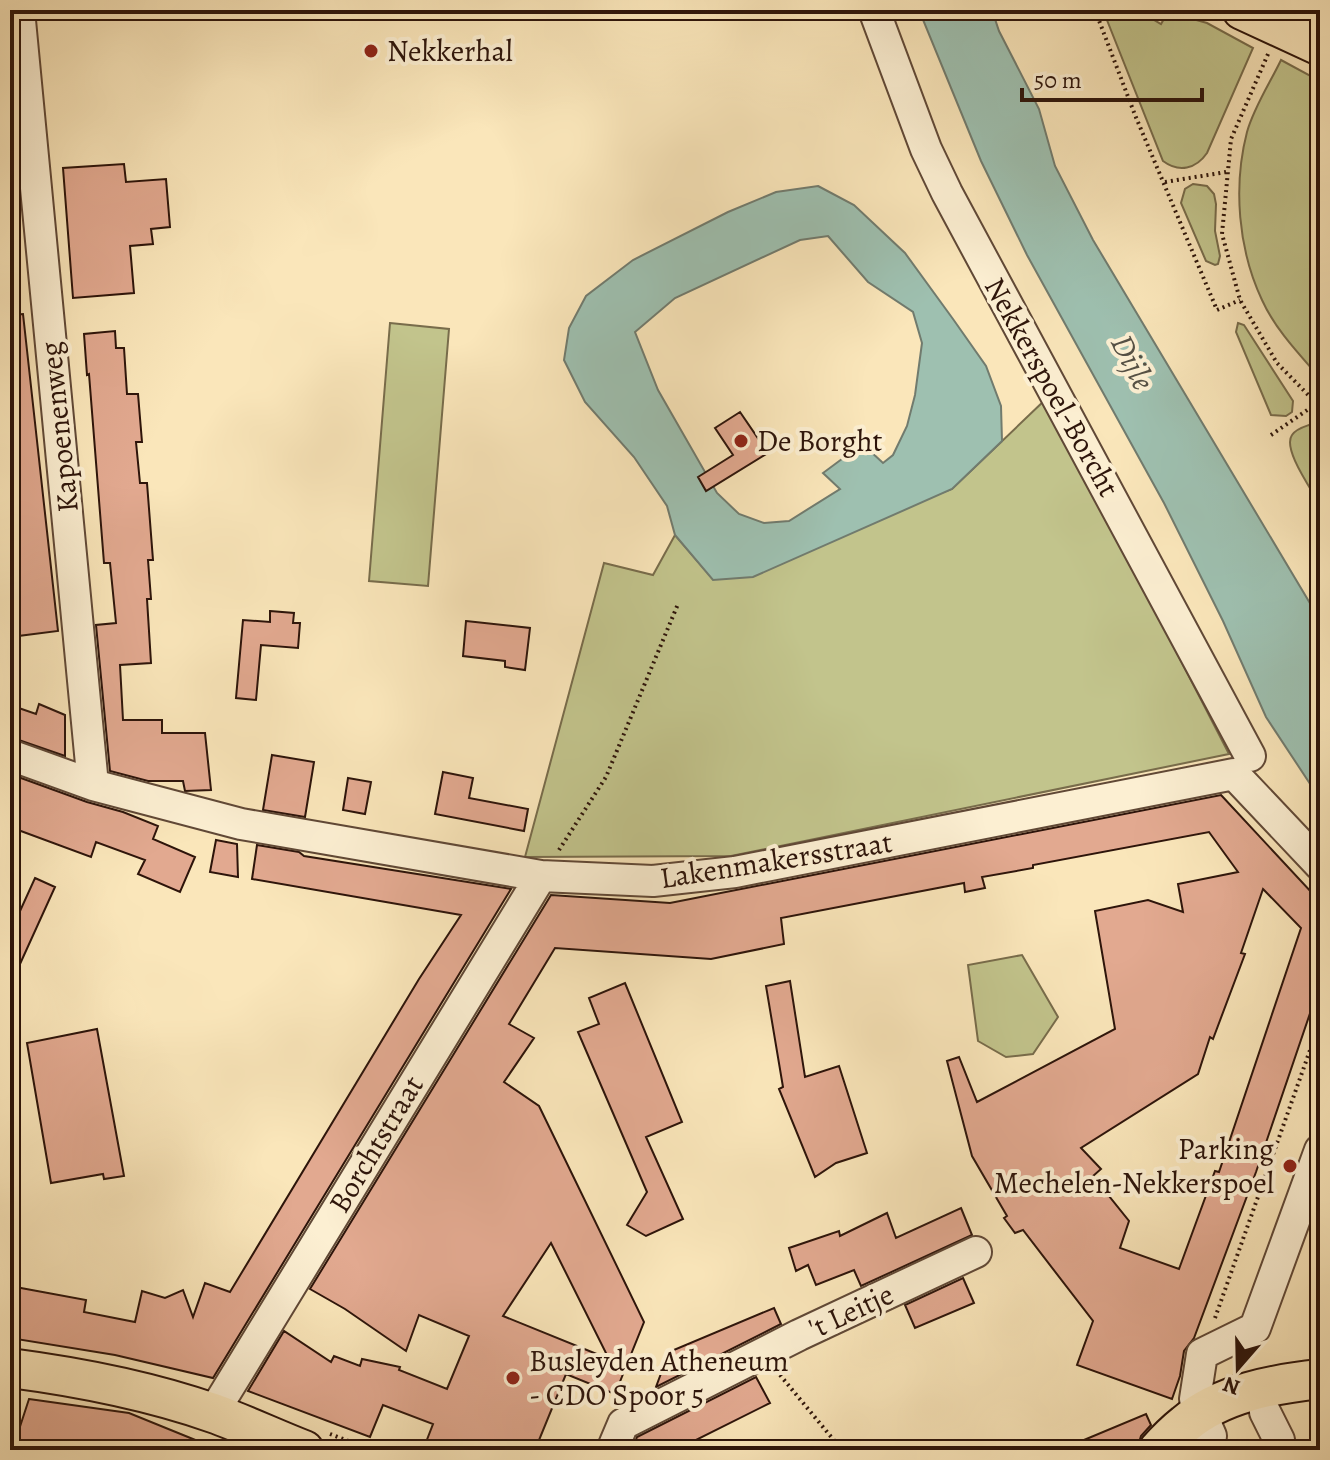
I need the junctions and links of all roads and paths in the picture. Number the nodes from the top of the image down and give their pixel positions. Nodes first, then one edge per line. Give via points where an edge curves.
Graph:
1 (19, 10) edge
2 (874, 10) edge
3 (1095, 10) edge
4 (1242, 10) edge
5 (1294, 45) edge
6 (1320, 65) edge
7 (1227, 172) junction
8 (1165, 182) junction
9 (1240, 300) junction
10 (1318, 405) edge
11 (1271, 435) dead end
12 (678, 604) dead end
13 (10, 755) edge
14 (1250, 756) dead end
15 (93, 785) junction
16 (1320, 865) edge
17 (541, 876) junction
18 (1320, 1022) edge
19 (1320, 1150) edge
20 (976, 1252) dead end
21 (763, 1354) junction
22 (1202, 1354) junction
23 (10, 1368) edge
24 (1320, 1379) edge
25 (1320, 1390) edge
26 (1265, 1412) junction
27 (213, 1413) junction
28 (1196, 1434) edge
29 (252, 1440) edge
30 (304, 1450) edge
31 (612, 1450) edge
32 (842, 1450) edge
33 (1158, 1450) edge
34 (1280, 1450) edge

1 - 15 street, Kapoenenweg
2 - 14 street, Nekkerspoel-Borcht via 947,193
3 - 8 path
4 - 5 main road
5 - 6 main road
5 - 7 path via 1231,139
7 - 8 path
7 - 9 path via 1222,234
8 - 9 path via 1217,310
9 - 10 path via 1277,363
10 - 11 path
12 - 17 path via 606,777
13 - 15 street, Lakenmakersstraat
15 - 17 street, Lakenmakersstraat via 241,824
16 - 17 street, Lakenmakersstraat via 1234,774 707,877 653,881
17 - 27 street, Borchtstraat
18 - 22 path
19 - 22 street via 1255,1328
20 - 21 street, 't Leitje
21 - 31 street, 't Leitje via 623,1424
21 - 32 path
22 - 28 street
23 - 27 main road via 113,1385
24 - 28 main road via 1253,1390
25 - 26 main road
26 - 28 main road
26 - 34 street
27 - 29 main road
28 - 33 main road via 1186,1423
29 - 30 main road

